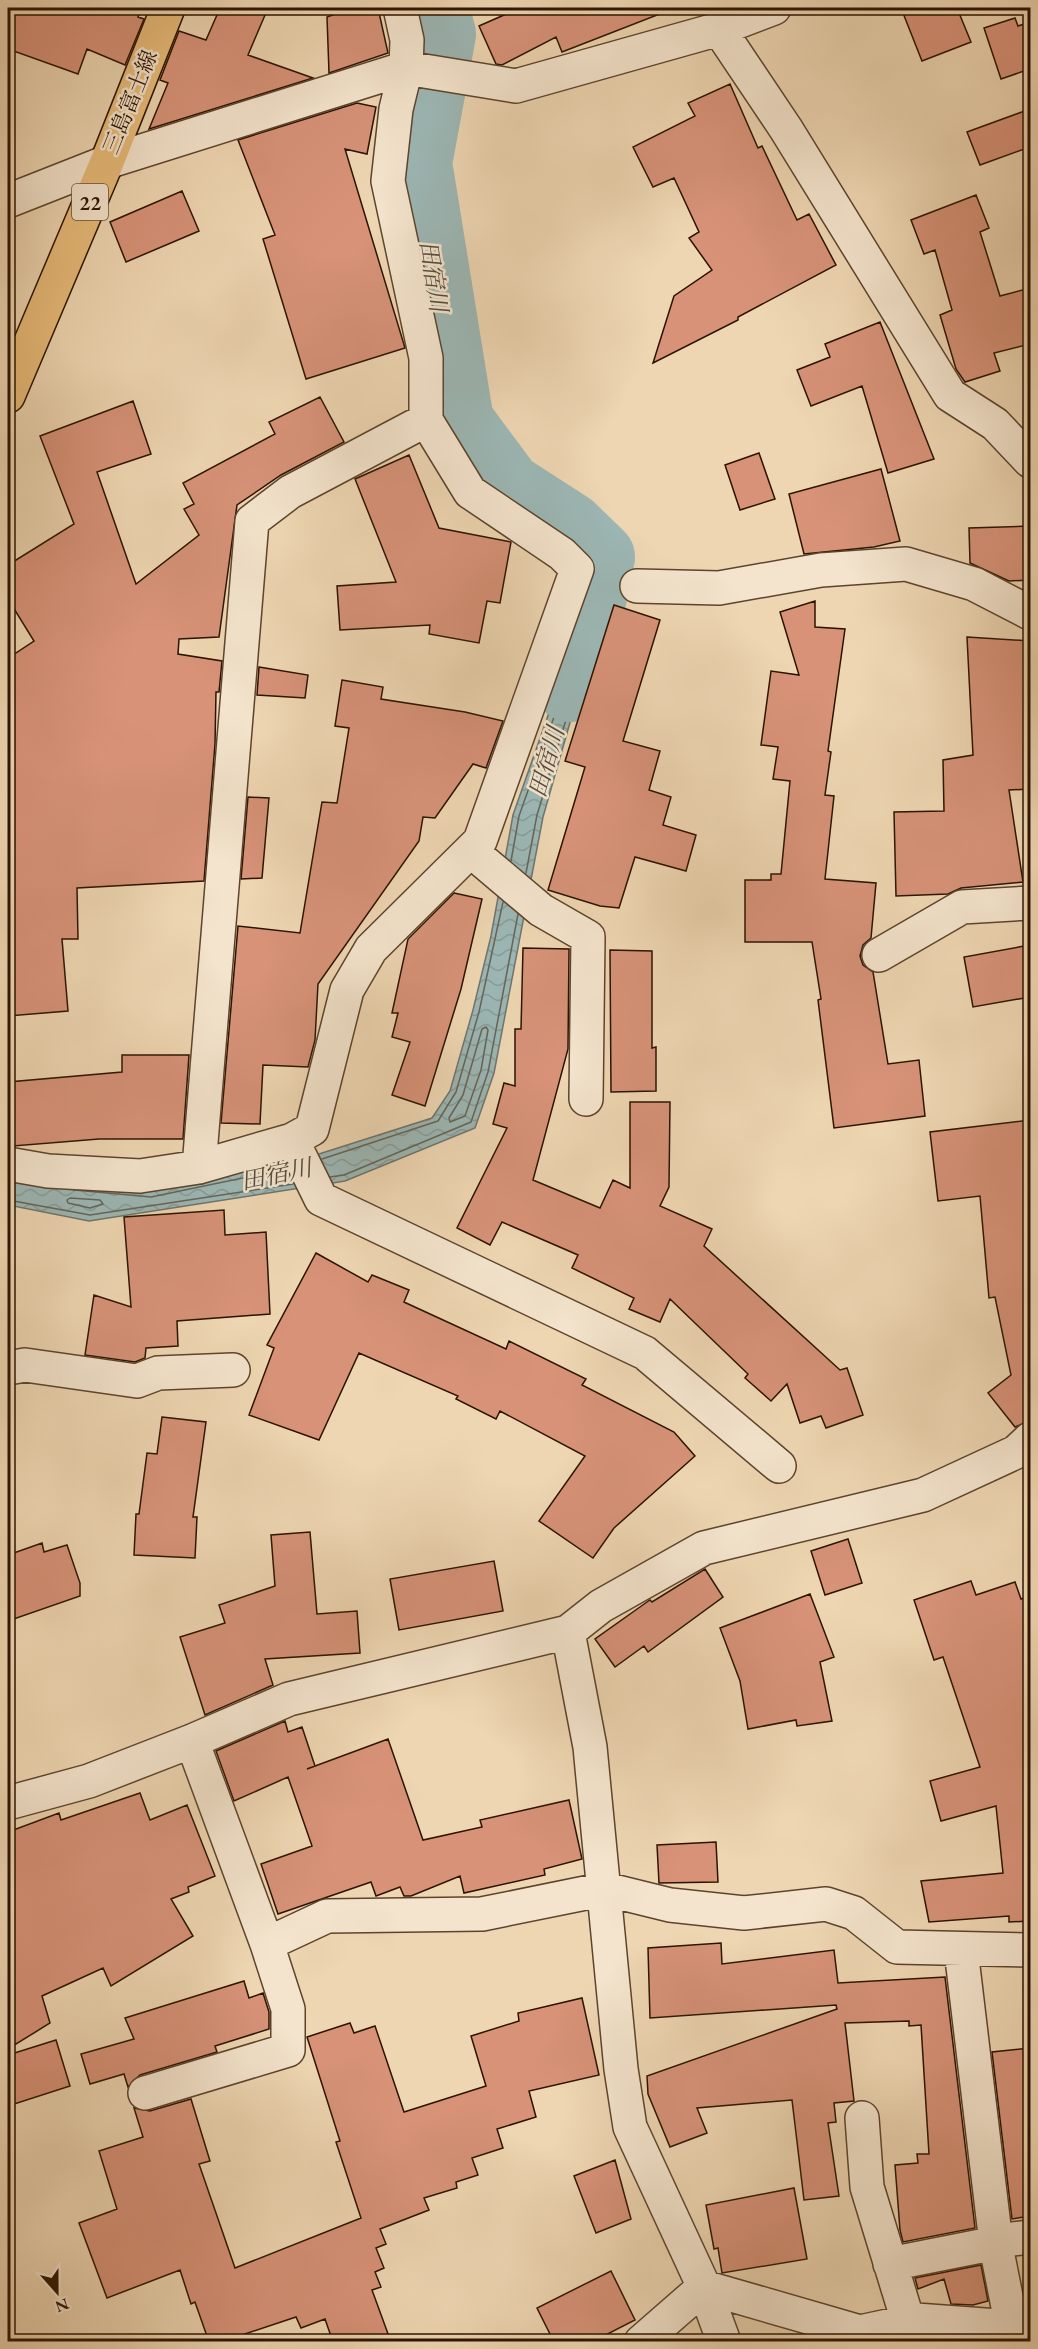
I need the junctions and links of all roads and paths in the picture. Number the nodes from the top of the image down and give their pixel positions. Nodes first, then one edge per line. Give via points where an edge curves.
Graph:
1 (166, 8) edge
2 (400, 8) edge
3 (774, 8) edge
4 (719, 29) junction
5 (406, 68) junction
6 (107, 162) junction
7 (8, 201) edge
8 (8, 396) edge
9 (426, 420) junction
10 (1030, 461) edge
11 (637, 586) dead end
12 (1030, 613) edge
13 (478, 856) junction
14 (1030, 903) edge
15 (879, 955) dead end
16 (586, 1099) dead end
17 (292, 1140) junction
18 (8, 1164) edge
19 (199, 1167) junction
20 (8, 1368) edge
21 (233, 1370) dead end
22 (1030, 1439) edge
23 (779, 1466) dead end
24 (568, 1632) junction
25 (192, 1741) junction
26 (8, 1803) edge
27 (605, 1889) junction
28 (267, 1944) junction
29 (961, 1950) junction
30 (1030, 1950) edge
31 (145, 2093) dead end
32 (862, 2118) dead end
33 (1030, 2237) edge
34 (996, 2243) junction
35 (890, 2264) junction
36 (704, 2287) junction
37 (908, 2321) junction
38 (1014, 2334) edge
39 (641, 2342) edge
40 (724, 2342) edge

1 - 6 main road, 三島富士線 / 22
2 - 5 street via 407,39
3 - 4 street
4 - 5 street via 516,86
4 - 10 street via 786,129 950,395 994,424
5 - 6 street
5 - 9 street via 396,109 388,181 426,358
6 - 7 street
6 - 8 main road, 三島富士線 / 22
9 - 13 street via 470,492 562,554 577,569 480,841
9 - 19 street via 290,492 252,520
11 - 12 street via 719,588 821,570 906,564 974,584
13 - 16 street via 541,910 588,937
13 - 17 street via 371,949 347,990 312,1129
14 - 15 street via 962,907
17 - 19 street
17 - 23 street via 321,1199 645,1353
18 - 19 street via 48,1171 140,1176
20 - 21 street via 25,1365 137,1381 158,1373
22 - 24 street via 1016,1452 923,1494 704,1548 602,1606
24 - 25 street via 288,1699
24 - 27 street via 590,1747
25 - 26 street via 89,1780
25 - 28 street
27 - 28 street via 482,1914 327,1916
27 - 29 street via 670,1905 744,1913 826,1904 854,1913 897,1947
27 - 36 street via 630,2127
28 - 31 street via 288,2009 288,2050
29 - 30 street
29 - 34 street
32 - 35 street via 867,2187
33 - 34 street
34 - 35 street
34 - 38 street
35 - 37 street
36 - 37 street via 860,2332
36 - 39 street
36 - 40 street
37 - 38 street

